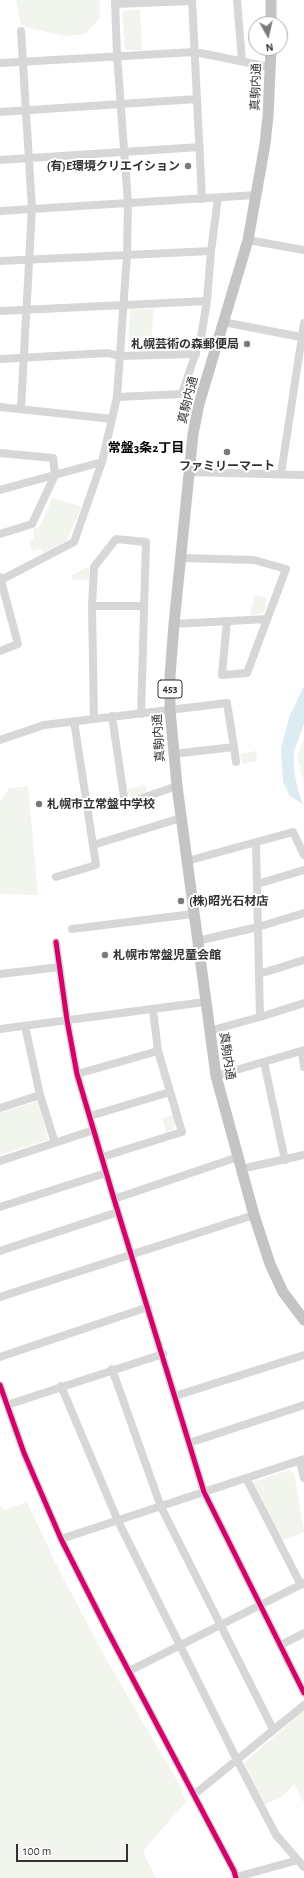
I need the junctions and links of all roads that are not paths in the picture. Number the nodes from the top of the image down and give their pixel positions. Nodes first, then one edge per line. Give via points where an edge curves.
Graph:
1 (192, 0) edge
2 (237, 0) edge
3 (271, 0) edge
4 (145, 1) edge
5 (115, 2) edge
6 (271, 16) edge
7 (21, 31) dead end
8 (195, 52) junction
9 (117, 55) junction
10 (270, 56) edge
11 (22, 61) junction
12 (242, 61) junction
13 (0, 62) edge
14 (270, 68) junction
15 (198, 99) junction
16 (121, 104) junction
17 (26, 110) junction
18 (0, 112) edge
19 (200, 147) junction
20 (125, 152) junction
21 (29, 159) junction
22 (0, 160) edge
23 (256, 195) junction
24 (218, 198) junction
25 (202, 199) junction
26 (128, 203) junction
27 (32, 209) junction
28 (0, 211) edge
29 (248, 240) junction
30 (304, 250) edge
31 (211, 251) junction
32 (127, 255) junction
33 (30, 260) junction
34 (0, 261) edge
35 (207, 301) junction
36 (123, 304) junction
37 (27, 310) junction
38 (0, 311) edge
39 (222, 322) junction
40 (304, 323) edge
41 (301, 337) junction
42 (196, 354) junction
43 (119, 356) junction
44 (25, 358) junction
45 (0, 359) edge
46 (117, 397) junction
47 (0, 407) edge
48 (20, 408) junction
49 (112, 419) junction
50 (0, 453) edge
51 (102, 462) junction
52 (188, 472) junction
53 (281, 474) junction
54 (55, 475) junction
55 (304, 475) edge
56 (0, 490) edge
57 (0, 534) edge
58 (180, 558) junction
59 (0, 578) edge
60 (92, 606) junction
61 (143, 606) junction
62 (267, 619) junction
63 (227, 621) junction
64 (174, 624) junction
65 (0, 651) edge
66 (170, 710) junction
67 (141, 714) junction
68 (112, 716) junction
69 (94, 719) junction
70 (74, 721) junction
71 (0, 740) edge
72 (234, 747) junction
73 (173, 754) junction
74 (236, 762) dead end
75 (177, 786) junction
76 (181, 818) junction
77 (256, 843) junction
78 (93, 845) junction
79 (304, 855) edge
80 (187, 861) junction
81 (304, 870) edge
82 (56, 877) dead end
83 (257, 884) junction
84 (304, 912) edge
85 (193, 914) junction
86 (258, 927) junction
87 (72, 929) dead end
88 (197, 941) junction
89 (56, 942) dead end
90 (304, 960) edge
91 (60, 967) junction
92 (0, 974) edge
93 (259, 974) junction
94 (205, 1002) junction
95 (304, 1003) edge
96 (153, 1010) junction
97 (260, 1017) junction
98 (67, 1020) junction
99 (25, 1026) junction
100 (0, 1029) edge
101 (209, 1031) junction
102 (158, 1051) junction
103 (303, 1051) edge
104 (264, 1062) junction
105 (304, 1067) edge
106 (77, 1074) junction
107 (216, 1076) junction
108 (170, 1092) junction
109 (40, 1096) junction
110 (0, 1108) edge
111 (90, 1116) junction
112 (94, 1130) junction
113 (55, 1143) junction
114 (304, 1155) edge
115 (102, 1157) junction
116 (238, 1157) junction
117 (285, 1160) junction
118 (0, 1161) edge
119 (241, 1169) junction
120 (106, 1173) junction
121 (114, 1199) junction
122 (0, 1207) edge
123 (118, 1212) junction
124 (254, 1215) junction
125 (0, 1251) edge
126 (132, 1255) junction
127 (0, 1297) edge
128 (148, 1307) junction
129 (304, 1320) edge
130 (162, 1354) junction
131 (304, 1355) edge
132 (0, 1356) edge
133 (112, 1370) junction
134 (0, 1385) edge
135 (61, 1386) junction
136 (175, 1396) junction
137 (6, 1405) junction
138 (304, 1405) edge
139 (189, 1443) junction
140 (302, 1460) edge
141 (246, 1478) junction
142 (304, 1478) edge
143 (204, 1492) junction
144 (161, 1507) junction
145 (118, 1521) junction
146 (61, 1539) junction
147 (302, 1584) edge
148 (261, 1604) junction
149 (221, 1625) junction
150 (304, 1633) edge
151 (181, 1645) junction
152 (281, 1645) junction
153 (129, 1671) junction
154 (304, 1693) edge
155 (304, 1705) edge
156 (274, 1729) junction
157 (236, 1760) junction
158 (195, 1794) junction
159 (298, 1860) junction
160 (304, 1867) edge
161 (236, 1877) edge

1 - 4 street
1 - 8 street
2 - 12 street
3 - 6 highway
4 - 5 street
5 - 9 street
7 - 11 street
8 - 9 street
8 - 12 street
8 - 15 street
9 - 11 street
9 - 16 street
10 - 14 highway, 真駒内通 / 453
11 - 13 street
11 - 17 street
12 - 14 street
14 - 23 highway, 真駒内通 / 453 via 266,144
15 - 16 street
15 - 19 street
16 - 17 street
16 - 20 street
17 - 18 street
17 - 21 street
19 - 20 street
19 - 25 street
20 - 21 street
20 - 26 street
21 - 22 street
21 - 27 street
23 - 24 street
23 - 29 highway, 真駒内通 / 453
24 - 25 street
24 - 31 street
25 - 26 street
26 - 27 street
26 - 32 street
27 - 28 street
27 - 33 street
29 - 30 street
29 - 39 highway, 真駒内通 / 453
31 - 32 street
31 - 35 street
32 - 33 street
32 - 36 street
33 - 34 street
33 - 37 street
35 - 36 street
35 - 42 street
36 - 37 street
36 - 43 street
37 - 38 street
37 - 44 street
39 - 41 street
39 - 52 highway, 真駒内通 / 453 via 199,404
40 - 41 street
41 - 53 street
42 - 43 street
42 - 46 street via 182,394
43 - 44 street via 108,353
43 - 46 street
44 - 45 street
44 - 48 street
46 - 49 street
47 - 48 street
48 - 49 street
49 - 51 street
50 - 54 street via 53,458
51 - 54 street
51 - 59 street via 74,542
52 - 53 street
52 - 58 highway, 真駒内通 / 453
53 - 55 street
54 - 56 street
54 - 57 street via 32,524
58 - 62 street via 254,560 286,569
58 - 64 highway, 真駒内通 / 453
59 - 65 street via 18,644
60 - 61 street
60 - 61 street via 94,567 116,539 146,542
60 - 69 street
61 - 67 street
62 - 63 street
62 - 63 street via 247,673 222,675
63 - 64 street
64 - 66 highway, 真駒内通 / 453
66 - 67 street
66 - 72 street via 228,704
66 - 73 highway, 真駒内通 / 453
67 - 68 street
68 - 69 street
68 - 75 street via 125,804
69 - 70 street
70 - 71 street via 44,725
70 - 78 street
72 - 73 street
72 - 74 street
73 - 75 highway, 真駒内通 / 453
75 - 76 highway, 真駒内通 / 453
76 - 78 street
76 - 80 highway, 真駒内通 / 453
77 - 79 street via 293,832
77 - 80 street
77 - 83 street
78 - 82 street via 96,865
80 - 85 highway, 真駒内通 / 453
81 - 83 street
83 - 86 street
84 - 86 street
85 - 87 street
85 - 88 highway, 真駒内通 / 453
86 - 88 street
86 - 93 street
88 - 94 highway, 真駒内通 / 453
89 - 91 street
90 - 93 street
91 - 92 street
91 - 98 street
93 - 97 street
94 - 96 street
94 - 101 highway, 真駒内通 / 453
95 - 97 street
96 - 98 street
96 - 102 street
97 - 101 street
98 - 99 street
98 - 106 street
99 - 100 street
99 - 109 street
101 - 107 highway, 真駒内通 / 453
102 - 106 street
102 - 108 street
103 - 104 street
103 - 105 street
104 - 107 street
104 - 117 street
106 - 111 street
107 - 116 highway, 真駒内通 / 453
108 - 111 street
108 - 115 street via 182,1132
109 - 110 street
109 - 113 street
111 - 112 street
112 - 113 street
112 - 115 street
113 - 118 street
114 - 117 street
115 - 120 street
116 - 119 highway, 真駒内通 / 453
116 - 121 street
117 - 119 street
119 - 124 highway, 真駒内通 / 453
120 - 121 street
120 - 122 street
121 - 123 street
123 - 125 street
123 - 126 street
124 - 126 street
124 - 129 highway, 真駒内通 / 453 via 270,1264 283,1292
126 - 127 street
126 - 128 street
128 - 130 street
128 - 132 street
130 - 133 street
130 - 136 street
131 - 136 street
133 - 135 street
133 - 144 street
134 - 137 street
135 - 137 street
135 - 145 street
136 - 139 street
137 - 146 street
138 - 139 street
139 - 143 street
140 - 141 street
140 - 142 street
141 - 143 street
141 - 147 street
143 - 144 street
143 - 148 street
144 - 145 street
144 - 149 street
145 - 146 street
145 - 151 street
146 - 153 street
147 - 148 street
148 - 149 street
148 - 152 street
149 - 151 street
149 - 156 street
150 - 152 street
151 - 153 street
151 - 157 street
152 - 154 street
153 - 158 street
155 - 156 street
156 - 157 street
157 - 158 street
157 - 159 street via 276,1835
158 - 161 street
159 - 160 street
159 - 161 street

